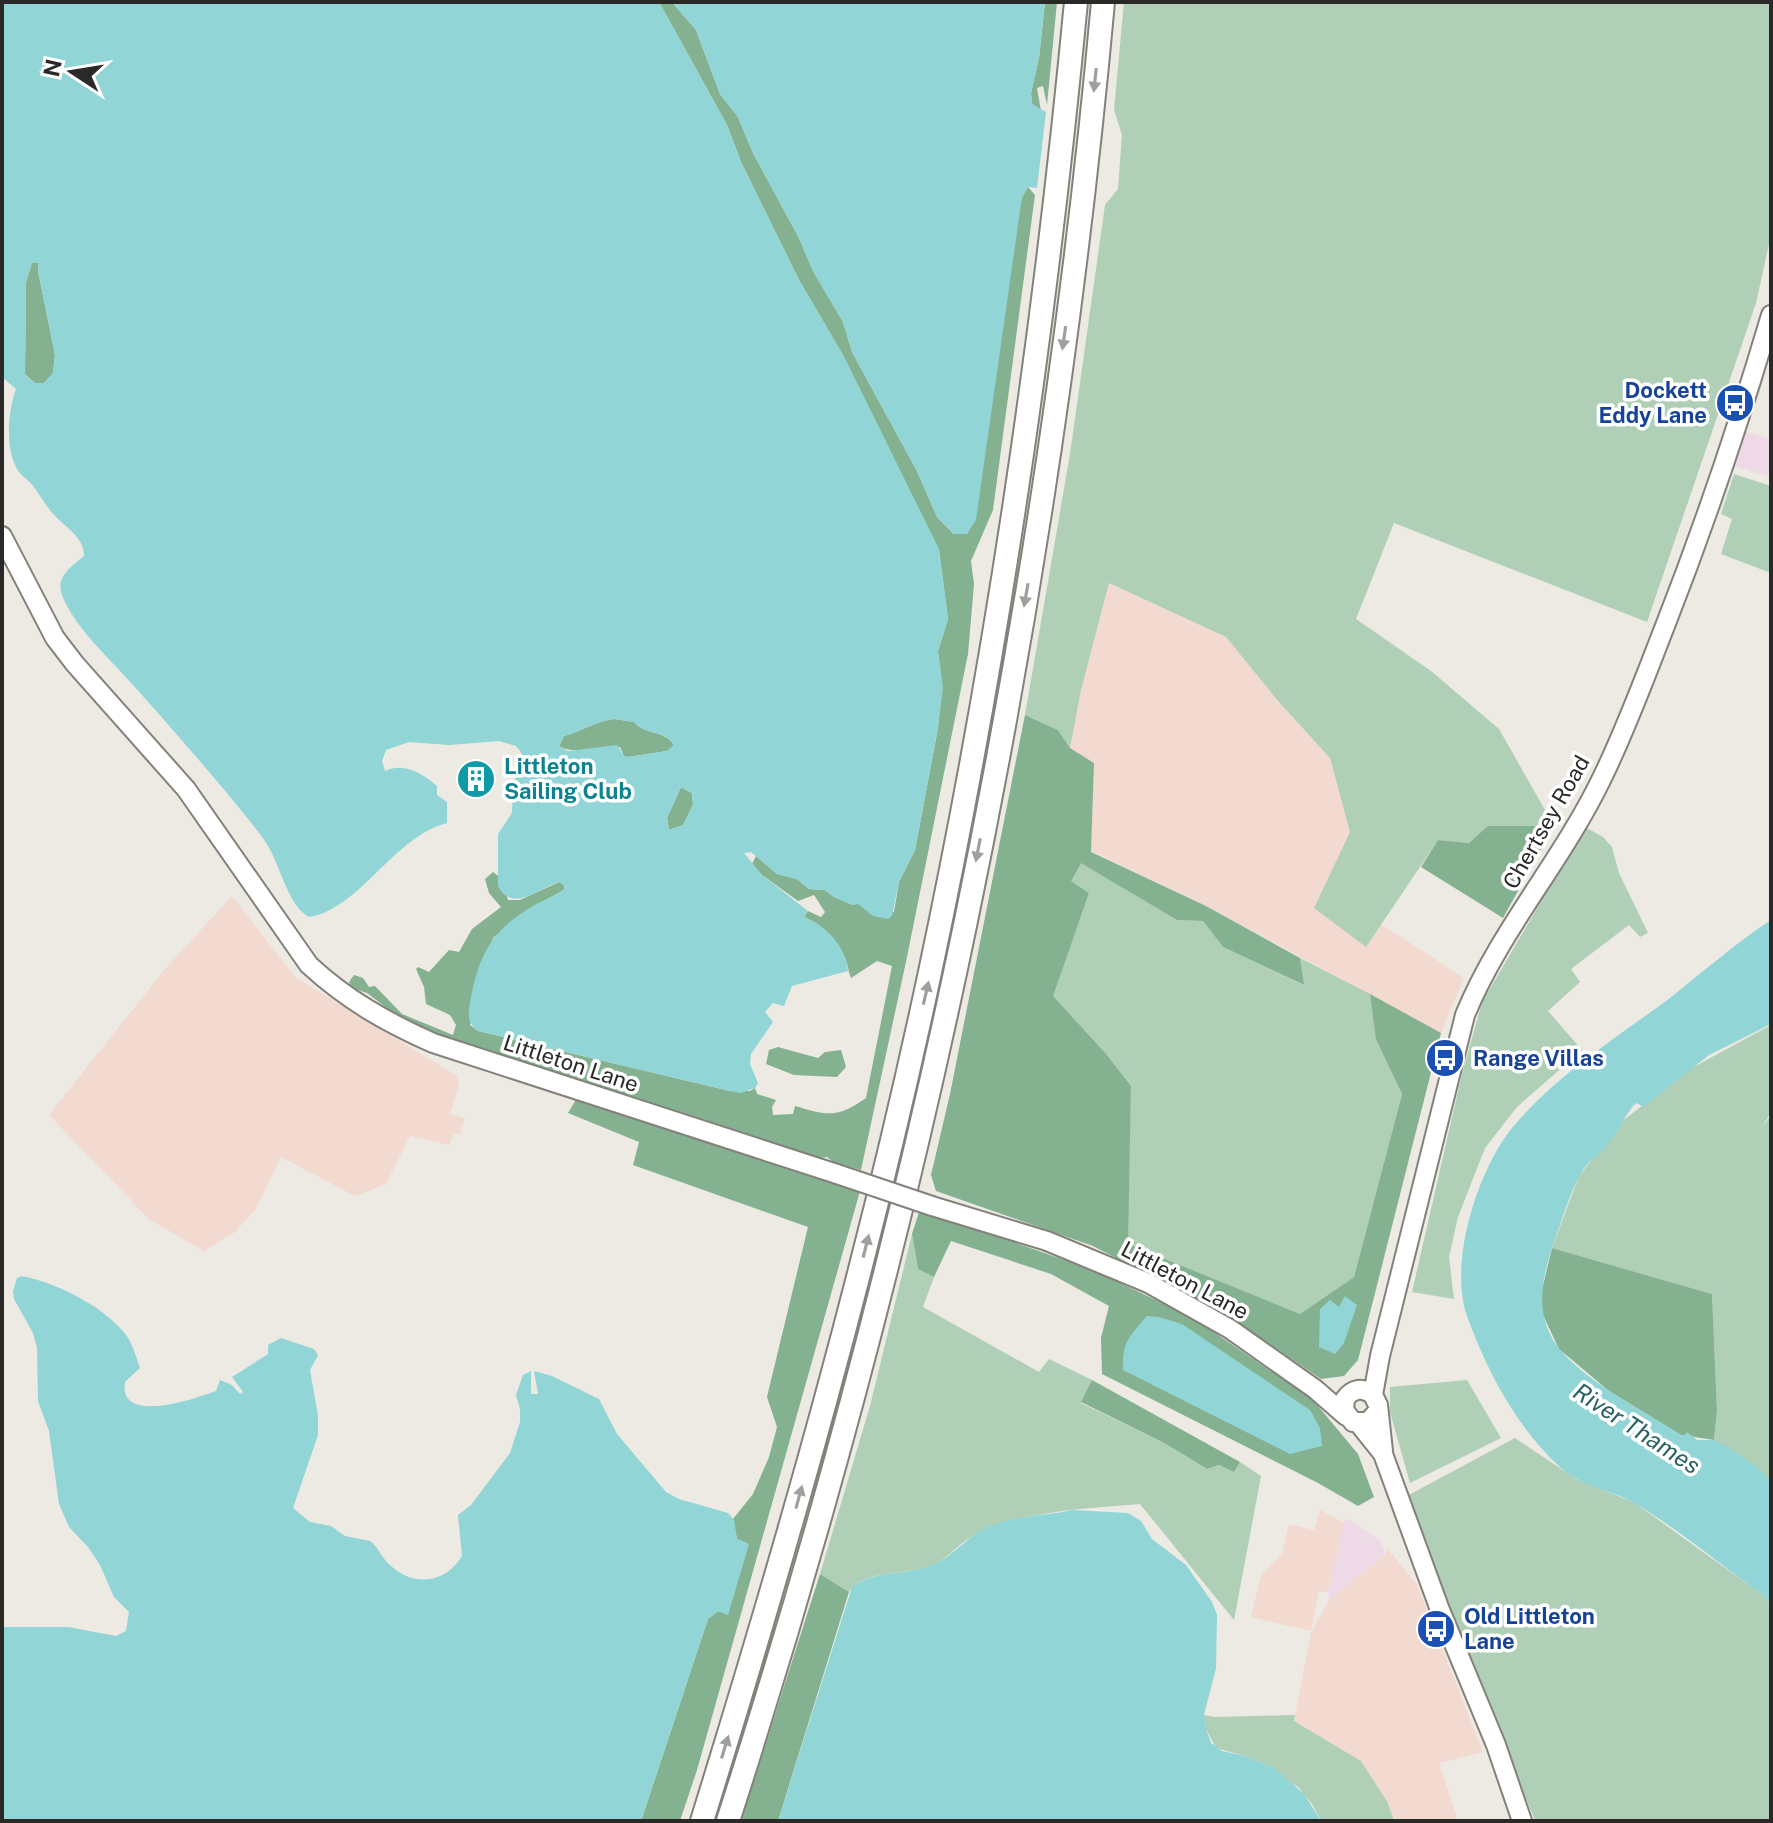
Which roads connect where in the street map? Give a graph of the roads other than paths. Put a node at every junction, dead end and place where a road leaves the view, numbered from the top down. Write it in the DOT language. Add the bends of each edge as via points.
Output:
graph roads {
  1 [pos="1076,2"];
  2 [pos="1103,2"];
  3 [pos="1771,315"];
  4 [pos="2,536"];
  5 [pos="1315,1389"];
  6 [pos="1365,1397"];
  7 [pos="1353,1420"];
  8 [pos="1383,1454"];
  9 [pos="702,1821"];
  10 [pos="728,1821"];
  11 [pos="1522,1821"];
  9 -- 1 [label="highway, one-way" via="837,1362 930,974 1025,447"];
  2 -- 10 [label="highway, one-way" via="1086,168 1032,562 971,890 910,1170 854,1389"];
  3 -- 6 [label="street, Chertsey Road" via="1724,467 1625,727 1582,817 1509,931 1465,1015 1380,1356"];
  4 -- 5 [label="street, Littleton Lane, bridge" via="55,638 186,789 309,965 334,988 433,1043 1047,1241 1148,1283 1230,1329"];
  5 -- 6 [label="street"];
  5 -- 7 [label="street, Littleton Lane"];
  6 -- 7 [label="street" via="1368,1422"];
  6 -- 7 [label="street" via="1344,1404"];
  6 -- 8 [label="street"];
  7 -- 8 [label="street, Littleton Lane"];
  8 -- 11 [label="street"];
}
